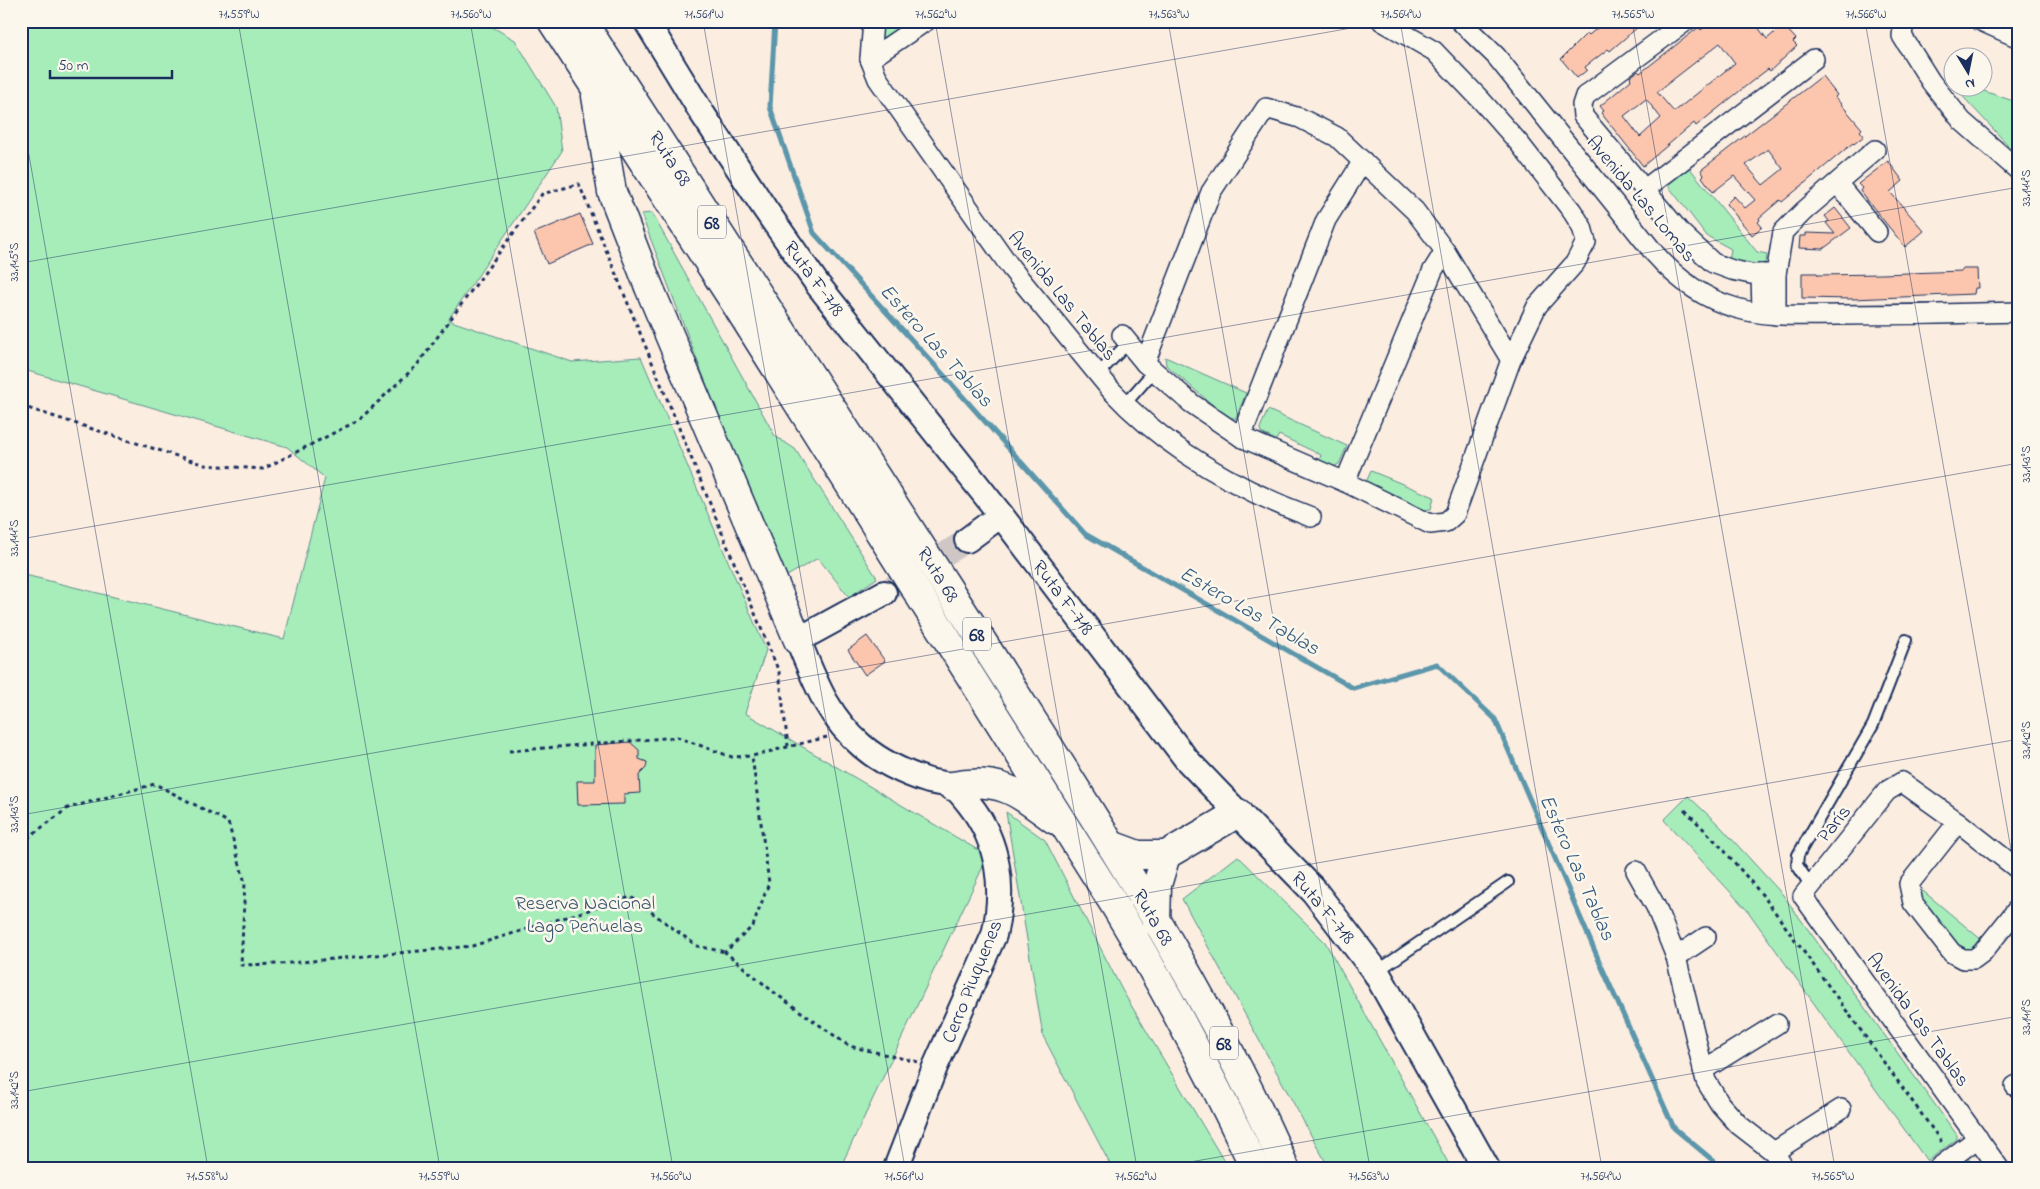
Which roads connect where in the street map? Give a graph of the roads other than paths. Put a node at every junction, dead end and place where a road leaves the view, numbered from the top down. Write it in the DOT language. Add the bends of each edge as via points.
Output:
graph roads {
  1 [pos="552,21"];
  2 [pos="582,21"];
  3 [pos="646,21"];
  4 [pos="873,21"];
  5 [pos="926,21"];
  6 [pos="1382,21"];
  7 [pos="1460,21"];
  8 [pos="1686,21"];
  9 [pos="1887,21"];
  10 [pos="1981,21"];
  11 [pos="1903,29"];
  12 [pos="2019,38"];
  13 [pos="870,59"];
  14 [pos="1814,59"];
  15 [pos="594,84"];
  16 [pos="1875,150"];
  17 [pos="1363,161"];
  18 [pos="2019,171"];
  19 [pos="1837,183"];
  20 [pos="1645,189"];
  21 [pos="1877,232"];
  22 [pos="1445,251"];
  23 [pos="1769,274"];
  24 [pos="2019,312"];
  25 [pos="1769,314"];
  26 [pos="1125,339"];
  27 [pos="1510,360"];
  28 [pos="1150,367"];
  29 [pos="1098,374"];
  30 [pos="1125,404"];
  31 [pos="1241,437"];
  32 [pos="1345,482"];
  33 [pos="1001,515"];
  34 [pos="1311,517"];
  35 [pos="966,540"];
  36 [pos="884,593"];
  37 [pos="798,640"];
  38 [pos="1906,640"];
  39 [pos="952,786"];
  40 [pos="1238,813"];
  41 [pos="1958,822"];
  42 [pos="1068,828"];
  43 [pos="1112,845"];
  44 [pos="1166,855"];
  45 [pos="2019,870"];
  46 [pos="1636,871"];
  47 [pos="1508,882"];
  48 [pos="1807,891"];
  49 [pos="2019,907"];
  50 [pos="1156,922"];
  51 [pos="1706,937"];
  52 [pos="1676,957"];
  53 [pos="1376,972"];
  54 [pos="1777,1024"];
  55 [pos="1703,1070"];
  56 [pos="1841,1109"];
  57 [pos="1978,1138"];
  58 [pos="1774,1152"];
  59 [pos="1998,1167"];
  60 [pos="896,1168"];
  61 [pos="1255,1168"];
  62 [pos="1285,1168"];
  63 [pos="1486,1168"];
  64 [pos="1784,1168"];
  65 [pos="1938,1168"];
  1 -- 15 [label="highway, Ruta 68 / 68"];
  2 -- 43 [label="highway, Ruta 68 / 68"];
  3 -- 33 [label="street, Ruta F-718" via="702,113 818,284"];
  4 -- 13 [label="street, Avenida Las Tablas"];
  5 -- 13 [label="street"];
  6 -- 27 [label="street" via="1434,51 1519,143 1582,227 1586,242 1575,264 1537,306"];
  7 -- 25 [label="street, Avenida Las Lomas" via="1496,56 1665,266 1704,295 1737,308"];
  8 -- 20 [label="street" via="1585,96 1582,105 1583,116"];
  9 -- 11 [label="street"];
  10 -- 12 [label="street"];
  11 -- 18 [label="street" via="1931,82 1962,121"];
  13 -- 29 [label="street, Avenida Las Tablas" via="878,79 1011,268"];
  14 -- 20 [label="street"];
  15 -- 37 [label="highway" via="612,192"];
  15 -- 42 [label="highway, Ruta 68 / 68"];
  16 -- 19 [label="street"];
  17 -- 22 [label="street" via="1416,211"];
  17 -- 28 [label="street" via="1337,137 1300,118 1266,108 1211,192"];
  17 -- 31 [label="street" via="1326,220"];
  19 -- 21 [label="street"];
  19 -- 23 [label="street" via="1783,232"];
  20 -- 23 [label="street" via="1681,233 1713,263 1732,270"];
  22 -- 27 [label="street"];
  22 -- 32 [label="street" via="1433,270"];
  23 -- 25 [label="street"];
  24 -- 25 [label="street, Avenida Las Lomas"];
  26 -- 28 [label="street"];
  26 -- 29 [label="lane"];
  27 -- 32 [label="street" via="1455,514 1446,522 1430,524"];
  28 -- 30 [label="lane"];
  28 -- 31 [label="street" via="1191,403"];
  29 -- 30 [label="street, Avenida Las Tablas"];
  30 -- 34 [label="street, Avenida Las Tablas" via="1166,439 1223,478 1274,504"];
  31 -- 32 [label="street"];
  33 -- 35 [label="street"];
  33 -- 40 [label="street, Ruta F-718" via="1187,760"];
  36 -- 37 [label="street"];
  37 -- 39 [label="street" via="823,699 848,732 895,768"];
  38 -- 48 [label="lane" via="1873,725 1798,855 1797,865"];
  39 -- 42 [label="highway" via="988,784 1013,791"];
  39 -- 60 [label="street, Cerro Piuquenes" via="974,811 990,841 999,873 1000,904 994,935 935,1066"];
  40 -- 44 [label="highway"];
  40 -- 53 [label="main road, Ruta F-718" via="1314,891"];
  41 -- 45 [label="street"];
  41 -- 48 [label="street, París" via="1902,782 1887,792"];
  41 -- 49 [label="street" via="1908,884 1913,903 1952,953 1963,959 1974,959 1982,954"];
  42 -- 61 [label="highway, Ruta 68 / 68" via="1146,956"];
  43 -- 44 [label="highway" via="1138,855"];
  43 -- 50 [label="highway, Ruta 68 / 68"];
  44 -- 50 [label="highway" via="1157,885"];
  46 -- 52 [label="street" via="1656,907"];
  47 -- 53 [label="lane"];
  48 -- 57 [label="street, Avenida Las Tablas"];
  50 -- 62 [label="highway, Ruta 68 / 68" via="1220,1034"];
  51 -- 52 [label="street"];
  52 -- 55 [label="street"];
  53 -- 63 [label="main road, Ruta F-718"];
  54 -- 55 [label="street"];
  55 -- 58 [label="street" via="1706,1081 1739,1125"];
  56 -- 58 [label="street"];
  57 -- 59 [label="street, Avenida Las Tablas"];
  57 -- 65 [label="street"];
  58 -- 64 [label="street"];
}
